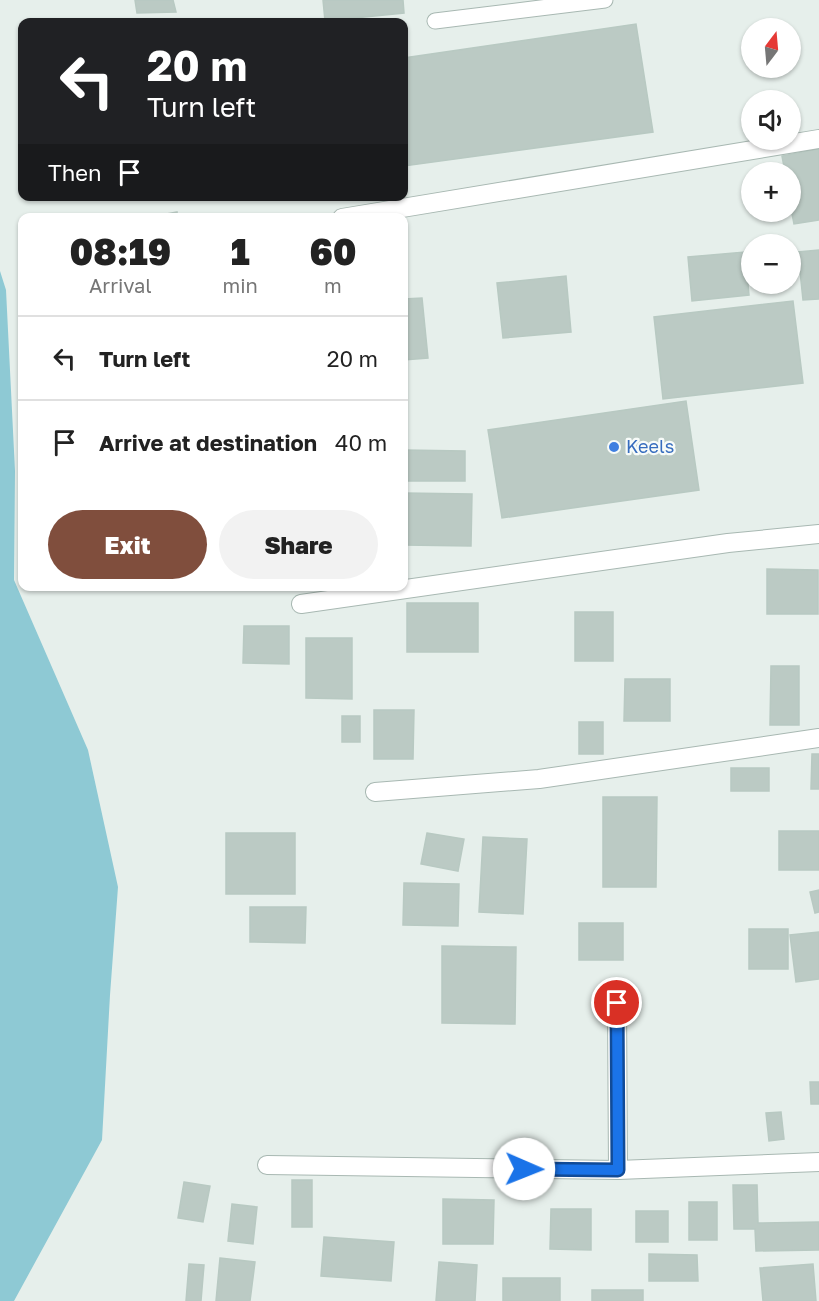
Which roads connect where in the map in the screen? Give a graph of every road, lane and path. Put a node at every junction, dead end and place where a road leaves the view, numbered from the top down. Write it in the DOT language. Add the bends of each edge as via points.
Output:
graph roads {
  1 [pos="604,0"];
  2 [pos="435,21"];
  3 [pos="819,139"];
  4 [pos="372,213"];
  5 [pos="819,534"];
  6 [pos="408,589"];
  7 [pos="393,591"];
  8 [pos="302,604"];
  9 [pos="819,738"];
  10 [pos="375,792"];
  11 [pos="617,1003"];
  12 [pos="819,1162"];
  13 [pos="267,1166"];
  14 [pos="618,1170"];
  1 -- 2 [label="lane"];
  3 -- 4 [label="street"];
  5 -- 6 [label="street" via="728,543"];
  7 -- 8 [label="street"];
  9 -- 10 [label="street" via="539,779"];
  11 -- 14 [label="street"];
  12 -- 14 [label="street"];
  13 -- 14 [label="street"];
}
